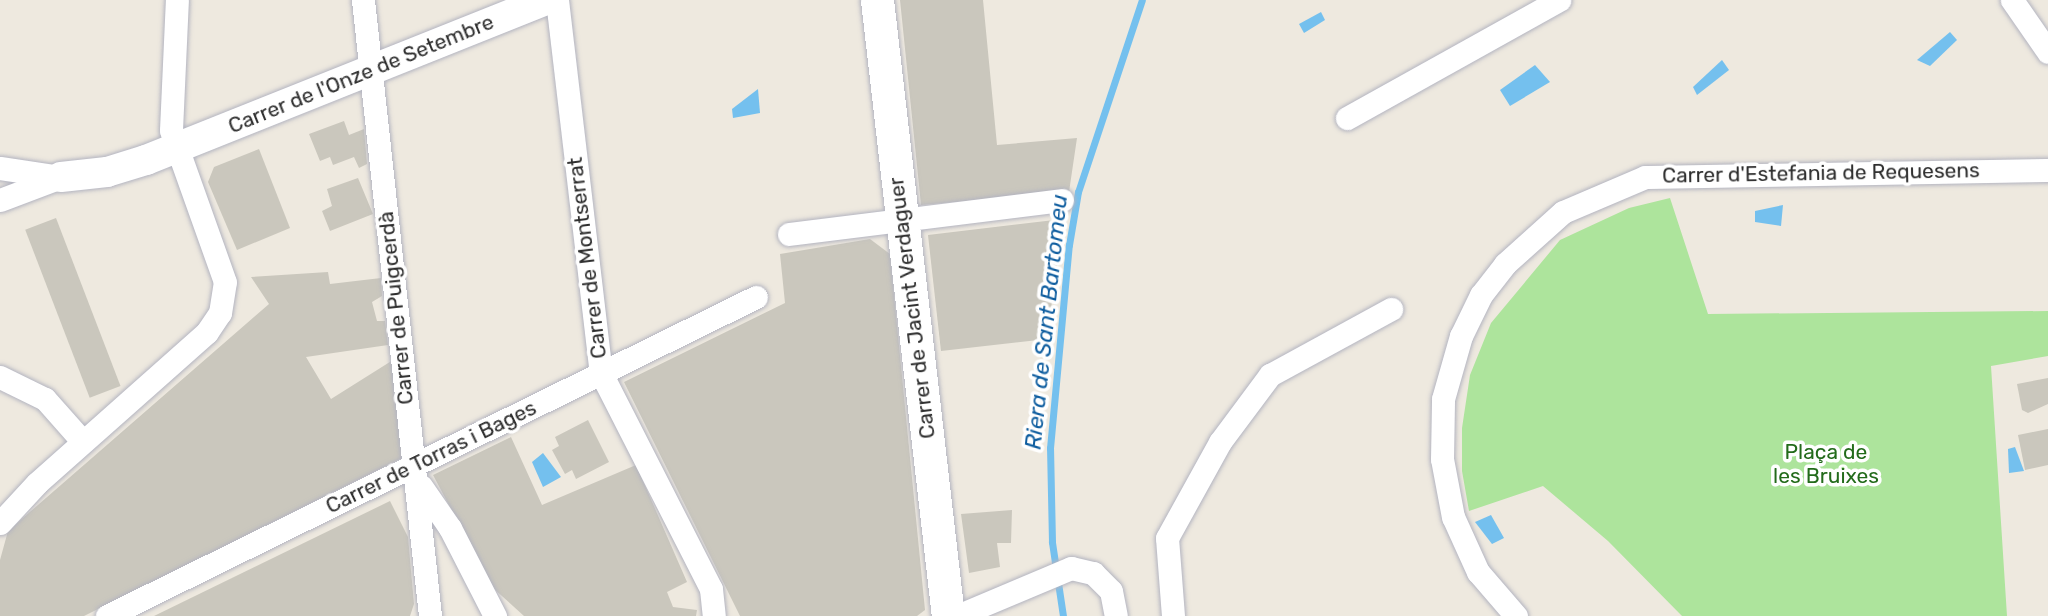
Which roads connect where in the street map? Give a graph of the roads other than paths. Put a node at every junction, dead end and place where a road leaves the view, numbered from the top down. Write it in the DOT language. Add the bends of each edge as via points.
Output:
graph roads {
  1 [pos="177,0"];
  2 [pos="363,0"];
  3 [pos="547,0"];
  4 [pos="557,0"];
  5 [pos="877,0"];
  6 [pos="1559,0"];
  7 [pos="2012,0"];
  8 [pos="2048,52"];
  9 [pos="370,71"];
  10 [pos="1347,118"];
  11 [pos="175,149"];
  12 [pos="0,168"];
  13 [pos="2048,170"];
  14 [pos="61,177"];
  15 [pos="0,200"];
  16 [pos="1062,200"];
  17 [pos="902,220"];
  18 [pos="789,234"];
  19 [pos="756,297"];
  20 [pos="1391,309"];
  21 [pos="601,373"];
  22 [pos="0,377"];
  23 [pos="82,442"];
  24 [pos="416,474"];
  25 [pos="0,523"];
  26 [pos="947,613"];
  27 [pos="486,614"];
  28 [pos="107,616"];
  29 [pos="430,616"];
  30 [pos="714,616"];
  31 [pos="1116,616"];
  32 [pos="1173,616"];
  33 [pos="1516,616"];
  1 -- 11 [label="street" via="171,130"];
  2 -- 9 [label="street, Carrer de Puigcerdà"];
  3 -- 9 [label="street, Carrer de l'Onze de Setembre"];
  4 -- 21 [label="street, Carrer de Montserrat"];
  5 -- 17 [label="main road, Carrer de Jacint Verdaguer"];
  6 -- 10 [label="street"];
  7 -- 8 [label="street"];
  9 -- 11 [label="street, Carrer de l'Onze de Setembre"];
  9 -- 24 [label="street, Carrer de Puigcerdà"];
  11 -- 14 [label="street, Carrer de l'Onze de Setembre" via="107,172"];
  11 -- 23 [label="street" via="221,269 226,297 207,331"];
  12 -- 14 [label="street"];
  13 -- 33 [label="street, Carrer d'Estefania de Requesens" via="1645,177 1563,212 1505,264 1481,295 1461,336 1444,399 1441,459 1453,517 1478,572"];
  14 -- 15 [label="street"];
  16 -- 17 [label="street"];
  17 -- 18 [label="street"];
  17 -- 26 [label="main road, Carrer de Jacint Verdaguer"];
  19 -- 21 [label="street, Carrer de Torras i Bages"];
  20 -- 32 [label="street" via="1270,375 1220,442 1167,538"];
  21 -- 24 [label="street, Carrer de Torras i Bages"];
  21 -- 30 [label="street, Carrer de Montserrat" via="711,589"];
  22 -- 23 [label="street" via="44,399"];
  23 -- 25 [label="street" via="13,505"];
  24 -- 27 [label="street" via="450,528"];
  24 -- 28 [label="street, Carrer de Torras i Bages"];
  24 -- 29 [label="street, Carrer de Puigcerdà"];
  26 -- 31 [label="street" via="1071,568 1093,573 1111,592"];
}
